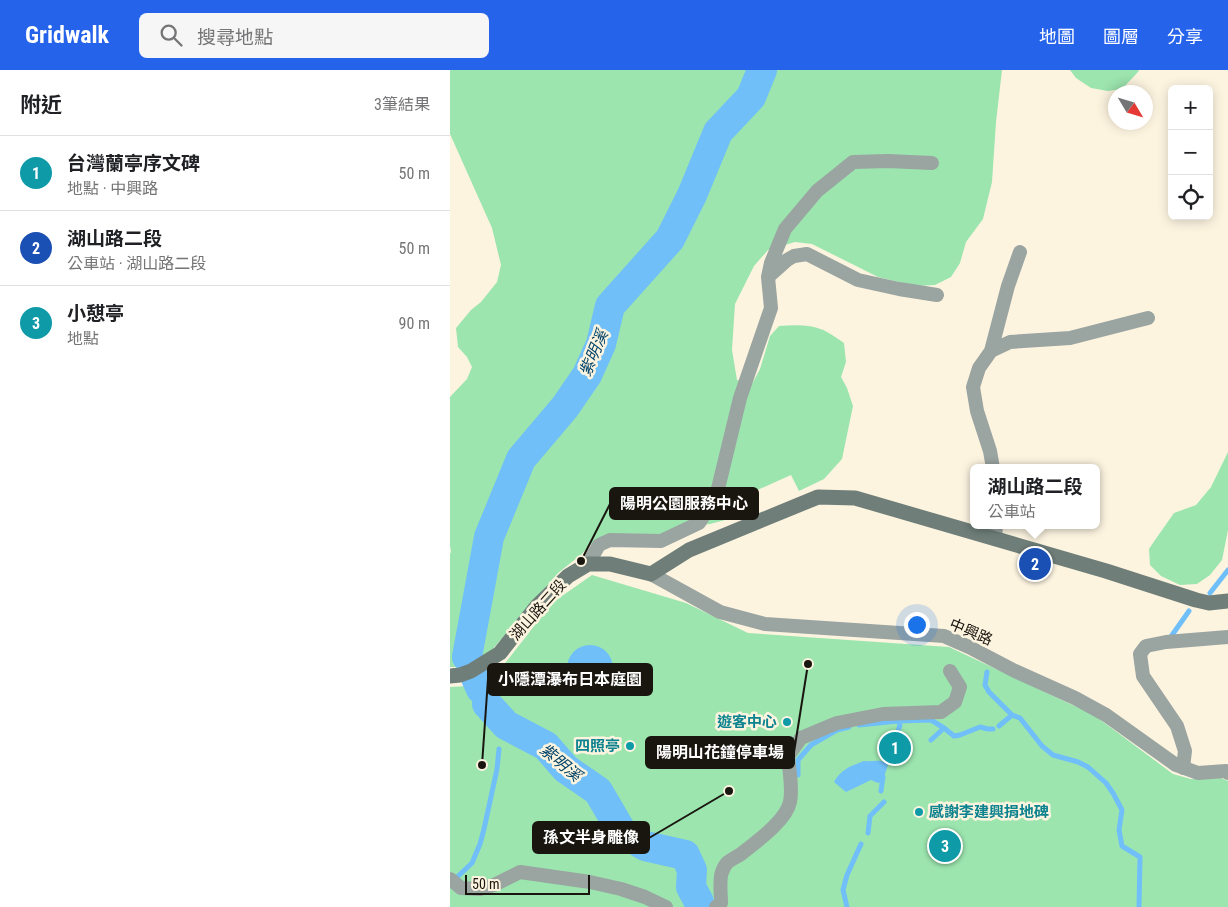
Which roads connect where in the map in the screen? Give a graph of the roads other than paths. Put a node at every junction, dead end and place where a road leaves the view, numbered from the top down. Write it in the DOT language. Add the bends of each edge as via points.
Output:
graph roads {
  1 [pos="932,163"];
  2 [pos="1020,252"];
  3 [pos="768,277"];
  4 [pos="937,295"];
  5 [pos="1148,318"];
  6 [pos="991,351"];
  7 [pos="992,464"];
  8 [pos="970,526"];
  9 [pos="984,529"];
  10 [pos="996,532"];
  11 [pos="588,564"];
  12 [pos="651,574"];
  13 [pos="1228,601"];
  14 [pos="1228,637"];
  15 [pos="950,672"];
  16 [pos="450,676"];
  17 [pos="1184,768"];
  18 [pos="1228,773"];
  19 [pos="456,884"];
  20 [pos="718,905"];
  21 [pos="666,907"];
  1 -- 3 [label="street" via="853,162 817,191 785,229"];
  2 -- 6 [label="street"];
  3 -- 4 [label="street" via="787,260 807,254 858,280"];
  3 -- 11 [label="street" via="770,308 740,398 716,497 699,523 661,541 610,540 599,545"];
  5 -- 6 [label="street" via="1070,338 1010,342"];
  6 -- 7 [label="street" via="979,368 973,387"];
  8 -- 12 [label="street" via="855,498 818,497 689,550"];
  9 -- 10 [label="street"];
  10 -- 13 [label="street" via="1209,604"];
  11 -- 12 [label="street" via="610,564"];
  11 -- 16 [label="street, 湖山路二段" via="568,576 537,606 500,653 471,671"];
  12 -- 17 [label="street, 中興路" via="720,612 765,624 944,636 1106,715"];
  14 -- 17 [label="street" via="1166,642 1146,646 1140,654 1143,676 1177,726 1185,751"];
  15 -- 20 [label="street" via="960,687 954,702 941,712 883,714 837,722 802,738 788,756 791,785 786,811 778,824 727,862 721,874"];
  17 -- 18 [label="street, 中興路" via="1198,773"];
  19 -- 21 [label="street" via="480,889 520,872 598,883"];
}
